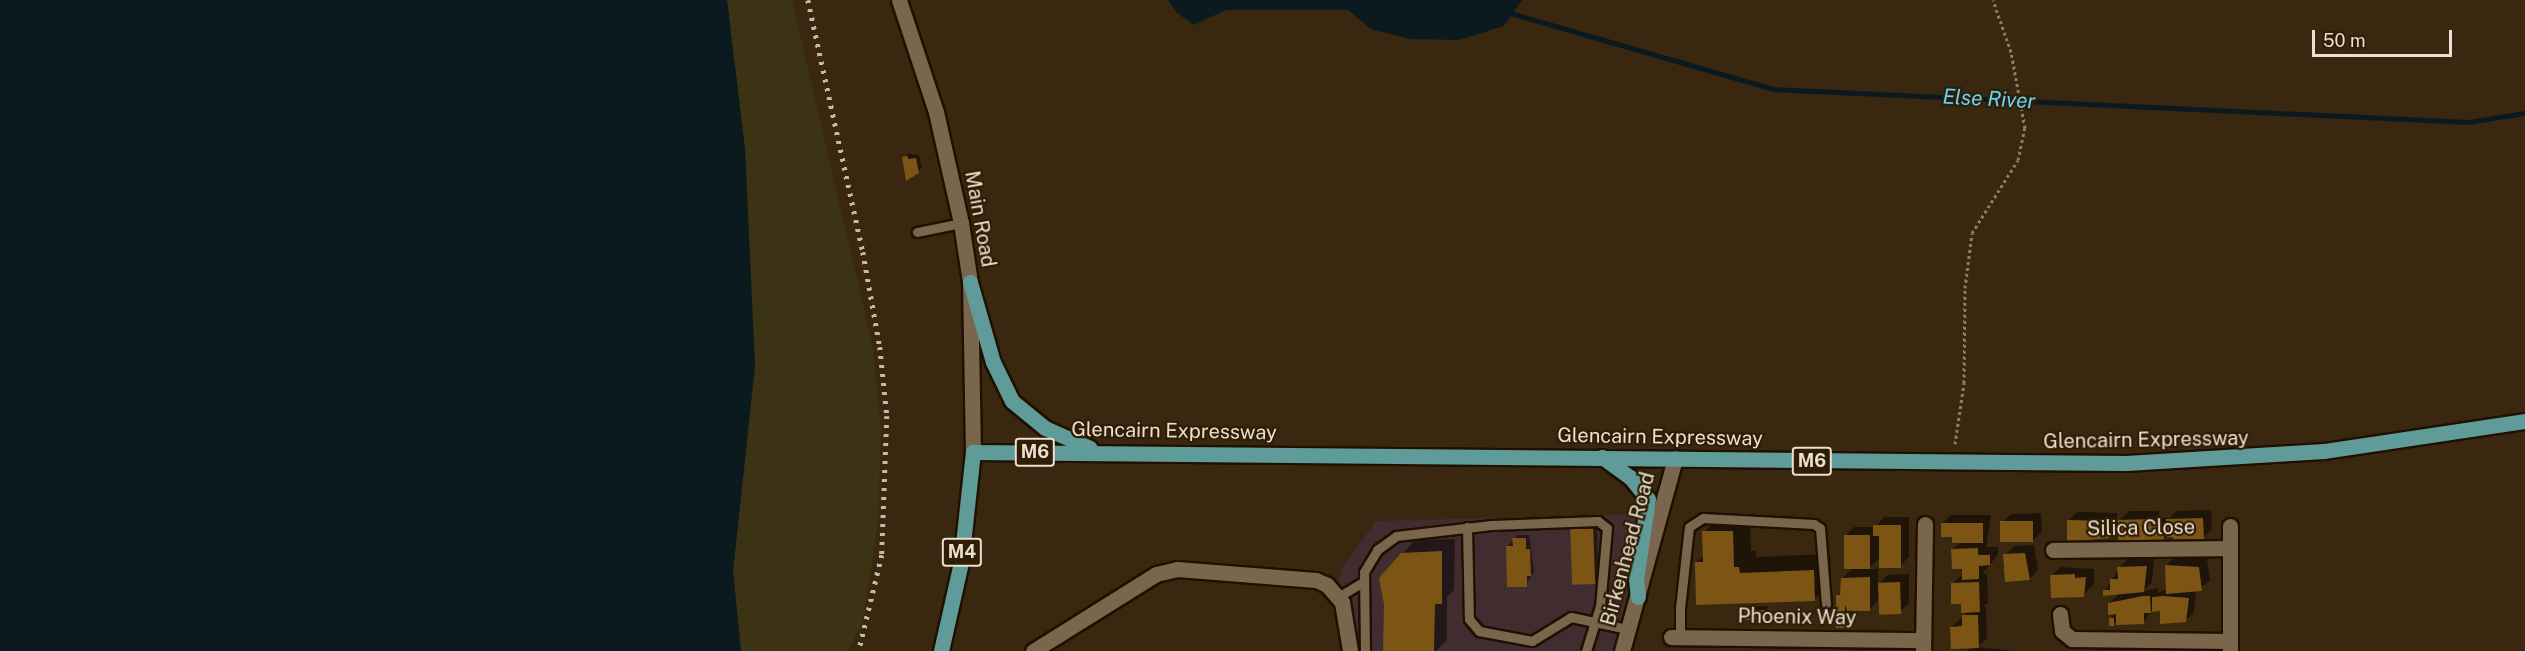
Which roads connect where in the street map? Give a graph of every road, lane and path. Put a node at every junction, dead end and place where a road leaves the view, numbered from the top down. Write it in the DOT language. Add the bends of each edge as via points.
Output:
graph roads {
  1 [pos="899,0"];
  2 [pos="1993,0"];
  3 [pos="961,224"];
  4 [pos="916,232"];
  5 [pos="970,282"];
  6 [pos="2525,421"];
  7 [pos="1097,451"];
  8 [pos="973,452"];
  9 [pos="1602,457"];
  10 [pos="1675,458"];
  11 [pos="1952,464"];
  12 [pos="1925,524"];
  13 [pos="2230,525"];
  14 [pos="1467,527"];
  15 [pos="2230,548"];
  16 [pos="2053,550"];
  17 [pos="1363,582"];
  18 [pos="1338,597"];
  19 [pos="1638,597"];
  20 [pos="1826,604"];
  21 [pos="2060,614"];
  22 [pos="1595,622"];
  23 [pos="1627,629"];
  24 [pos="1676,637"];
  25 [pos="1923,646"];
  26 [pos="2230,646"];
  27 [pos="941,651"];
  28 [pos="1033,651"];
  29 [pos="1350,651"];
  30 [pos="1365,651"];
  31 [pos="1586,651"];
  32 [pos="1622,651"];
  1 -- 3 [label="street, Main Road / M4" via="936,112"];
  2 -- 11 [label="path" via="2011,52 2025,128 2018,160 1972,233 1965,288 1964,382"];
  3 -- 4 [label="lane"];
  3 -- 5 [label="street, Main Road / M4"];
  5 -- 7 [label="main road" via="993,362 1012,402 1045,428"];
  5 -- 8 [label="street, Main Road / M4"];
  6 -- 11 [label="main road, Glencairn Expressway / M6" via="2253,459"];
  7 -- 8 [label="main road, Glencairn Expressway / M6"];
  7 -- 9 [label="main road, Glencairn Expressway / M6"];
  8 -- 27 [label="main road, M4" via="961,562"];
  9 -- 10 [label="main road, Glencairn Expressway / M6"];
  9 -- 19 [label="main road" via="1630,477 1648,499 1636,579"];
  10 -- 11 [label="main road, Glencairn Expressway / M6"];
  10 -- 19 [label="street, Birkenhead Road"];
  12 -- 25 [label="street"];
  13 -- 15 [label="street"];
  14 -- 17 [label="lane" via="1396,536 1377,550"];
  14 -- 22 [label="lane" via="1469,619 1475,628 1525,642 1537,639 1571,617"];
  14 -- 22 [label="lane" via="1602,522 1607,528"];
  15 -- 16 [label="street, Silica Close"];
  15 -- 26 [label="street"];
  17 -- 18 [label="lane"];
  17 -- 30 [label="lane"];
  18 -- 28 [label="street" via="1316,580 1170,570 1156,574"];
  18 -- 29 [label="street"];
  19 -- 23 [label="street, Birkenhead Road"];
  20 -- 24 [label="lane" via="1820,528 1814,524 1703,518 1689,527"];
  21 -- 26 [label="street" via="2062,631 2072,639"];
  22 -- 23 [label="lane"];
  22 -- 31 [label="lane"];
  23 -- 32 [label="street, Birkenhead Road"];
  24 -- 25 [label="street, Phoenix Way"];
}
